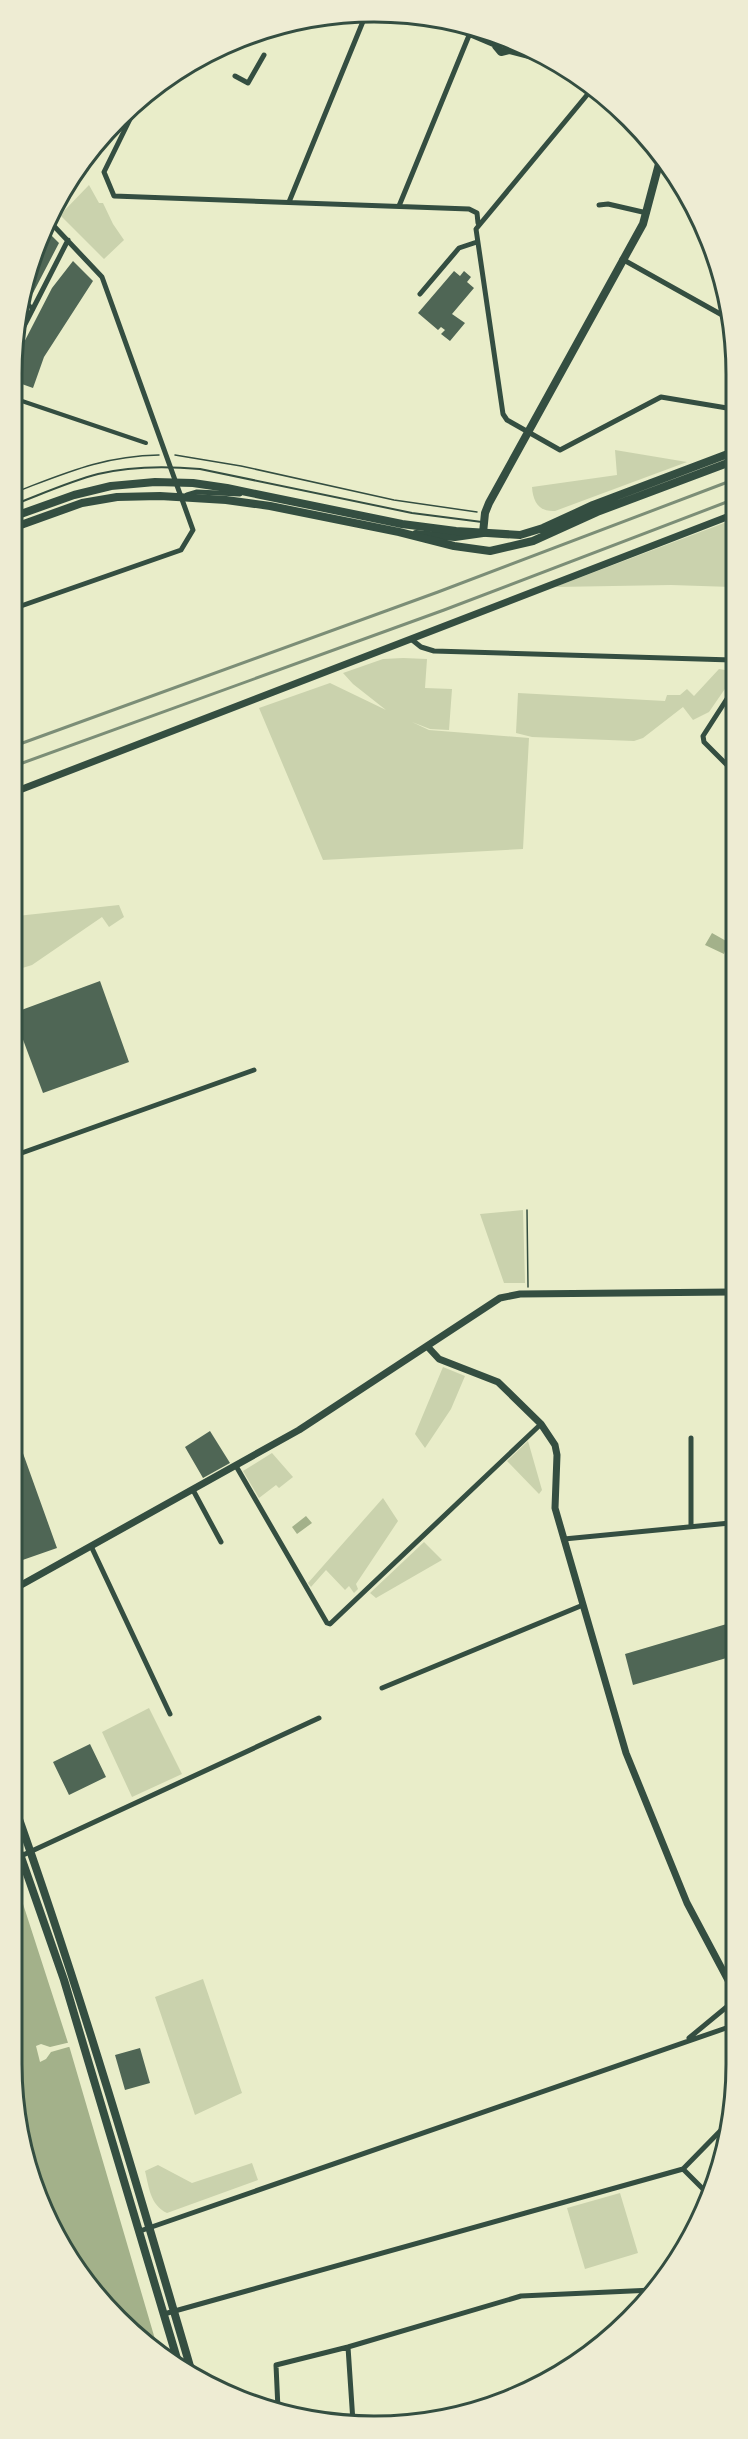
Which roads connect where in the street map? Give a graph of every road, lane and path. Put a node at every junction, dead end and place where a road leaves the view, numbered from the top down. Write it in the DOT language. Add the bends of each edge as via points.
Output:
graph roads {
  1 [pos="363,22"];
  2 [pos="469,35"];
  3 [pos="497,45"];
  4 [pos="507,48"];
  5 [pos="264,55"];
  6 [pos="235,76"];
  7 [pos="587,95"];
  8 [pos="128,122"];
  9 [pos="658,167"];
  10 [pos="289,202"];
  11 [pos="599,205"];
  12 [pos="399,206"];
  13 [pos="647,213"];
  14 [pos="478,224"];
  15 [pos="55,227"];
  16 [pos="68,240"];
  17 [pos="477,242"];
  18 [pos="622,259"];
  19 [pos="420,294"];
  20 [pos="29,305"];
  21 [pos="33,309"];
  22 [pos="720,314"];
  23 [pos="27,321"];
  24 [pos="22,401"];
  25 [pos="726,408"];
  26 [pos="528,433"];
  27 [pos="146,443"];
  28 [pos="726,455"];
  29 [pos="726,463"];
  30 [pos="172,467"];
  31 [pos="177,482"];
  32 [pos="251,493"];
  33 [pos="181,497"];
  34 [pos="22,502"];
  35 [pos="459,510"];
  36 [pos="485,513"];
  37 [pos="22,514"];
  38 [pos="726,517"];
  39 [pos="484,522"];
  40 [pos="22,525"];
  41 [pos="399,532"];
  42 [pos="483,533"];
  43 [pos="22,606"];
  44 [pos="411,639"];
  45 [pos="726,660"];
  46 [pos="726,700"];
  47 [pos="726,764"];
  48 [pos="22,789"];
  49 [pos="254,1070"];
  50 [pos="22,1153"];
  51 [pos="527,1210"];
  52 [pos="726,1292"];
  53 [pos="528,1294"];
  54 [pos="428,1346"];
  55 [pos="541,1424"];
  56 [pos="691,1438"];
  57 [pos="236,1466"];
  58 [pos="193,1490"];
  59 [pos="726,1522"];
  60 [pos="691,1526"];
  61 [pos="564,1539"];
  62 [pos="221,1542"];
  63 [pos="92,1546"];
  64 [pos="22,1585"];
  65 [pos="583,1605"];
  66 [pos="382,1688"];
  67 [pos="170,1714"];
  68 [pos="319,1718"];
  69 [pos="22,1827"];
  70 [pos="31,1852"];
  71 [pos="22,1856"];
  72 [pos="22,1859"];
  73 [pos="726,1976"];
  74 [pos="726,2007"];
  75 [pos="726,2028"];
  76 [pos="686,2040"];
  77 [pos="719,2132"];
  78 [pos="683,2169"];
  79 [pos="703,2189"];
  80 [pos="150,2228"];
  81 [pos="140,2231"];
  82 [pos="643,2290"];
  83 [pos="174,2312"];
  84 [pos="164,2314"];
  85 [pos="348,2347"];
  86 [pos="176,2355"];
  87 [pos="189,2363"];
  88 [pos="278,2403"];
  89 [pos="353,2416"];
  1 -- 10 [label="street"];
  2 -- 12 [label="street"];
  3 -- 4 [label="main road" via="501,52"];
  5 -- 6 [label="street" via="249,83"];
  7 -- 14 [label="street"];
  8 -- 10 [label="street" via="104,172 114,196"];
  9 -- 13 [label="main road"];
  10 -- 12 [label="street"];
  11 -- 13 [label="street"];
  12 -- 14 [label="street" via="469,209 477,213"];
  13 -- 18 [label="main road"];
  14 -- 17 [label="street"];
  15 -- 16 [label="street"];
  16 -- 21 [label="street"];
  16 -- 30 [label="street" via="102,277"];
  17 -- 19 [label="street" via="459,248"];
  17 -- 26 [label="street" via="503,414"];
  18 -- 22 [label="street"];
  18 -- 26 [label="main road"];
  20 -- 21 [label="street"];
  21 -- 23 [label="street"];
  24 -- 27 [label="street"];
  25 -- 26 [label="street" via="661,397 563,450"];
  26 -- 36 [label="main road"];
  28 -- 42 [label="main road" via="530,533"];
  29 -- 41 [label="main road" via="509,548 480,551"];
  30 -- 31 [label="street"];
  30 -- 34 [label="lane" via="96,474"];
  30 -- 39 [label="lane" via="432,516"];
  31 -- 32 [label="main road"];
  31 -- 33 [label="street"];
  31 -- 37 [label="main road" via="111,486"];
  32 -- 33 [label="street" via="196,492"];
  32 -- 42 [label="main road" via="402,524"];
  33 -- 40 [label="main road" via="99,499"];
  33 -- 41 [label="main road" via="270,506"];
  33 -- 43 [label="street" via="193,530 181,549"];
  35 -- 36 [label="path"];
  36 -- 39 [label="main road"];
  38 -- 44 [label="street"];
  39 -- 42 [label="main road"];
  41 -- 42 [label="main road" via="455,537"];
  44 -- 45 [label="street" via="434,651"];
  44 -- 48 [label="street"];
  46 -- 47 [label="street" via="703,736 704,742"];
  49 -- 50 [label="street"];
  51 -- 53 [label="path"];
  52 -- 53 [label="street"];
  53 -- 54 [label="street" via="500,1298"];
  54 -- 55 [label="street" via="440,1359 498,1382"];
  54 -- 57 [label="street"];
  55 -- 57 [label="street" via="330,1624"];
  55 -- 61 [label="street" via="557,1455 555,1508"];
  56 -- 60 [label="street"];
  57 -- 58 [label="street"];
  58 -- 62 [label="street"];
  58 -- 63 [label="street"];
  59 -- 60 [label="street"];
  60 -- 61 [label="street"];
  61 -- 65 [label="street"];
  63 -- 64 [label="street"];
  63 -- 67 [label="street"];
  65 -- 66 [label="street"];
  65 -- 73 [label="street" via="626,1753 687,1903"];
  68 -- 70 [label="street"];
  69 -- 70 [label="main road"];
  70 -- 71 [label="street"];
  70 -- 80 [label="main road" via="93,2037"];
  72 -- 81 [label="main road" via="64,1980"];
  74 -- 76 [label="street"];
  75 -- 76 [label="street"];
  76 -- 80 [label="street"];
  77 -- 78 [label="street"];
  78 -- 79 [label="street"];
  78 -- 83 [label="street"];
  80 -- 81 [label="street"];
  80 -- 83 [label="main road"];
  81 -- 84 [label="main road"];
  82 -- 85 [label="street" via="521,2296"];
  83 -- 84 [label="street"];
  83 -- 87 [label="main road"];
  84 -- 86 [label="main road"];
  85 -- 88 [label="street" via="276,2365"];
  85 -- 89 [label="street"];
}
